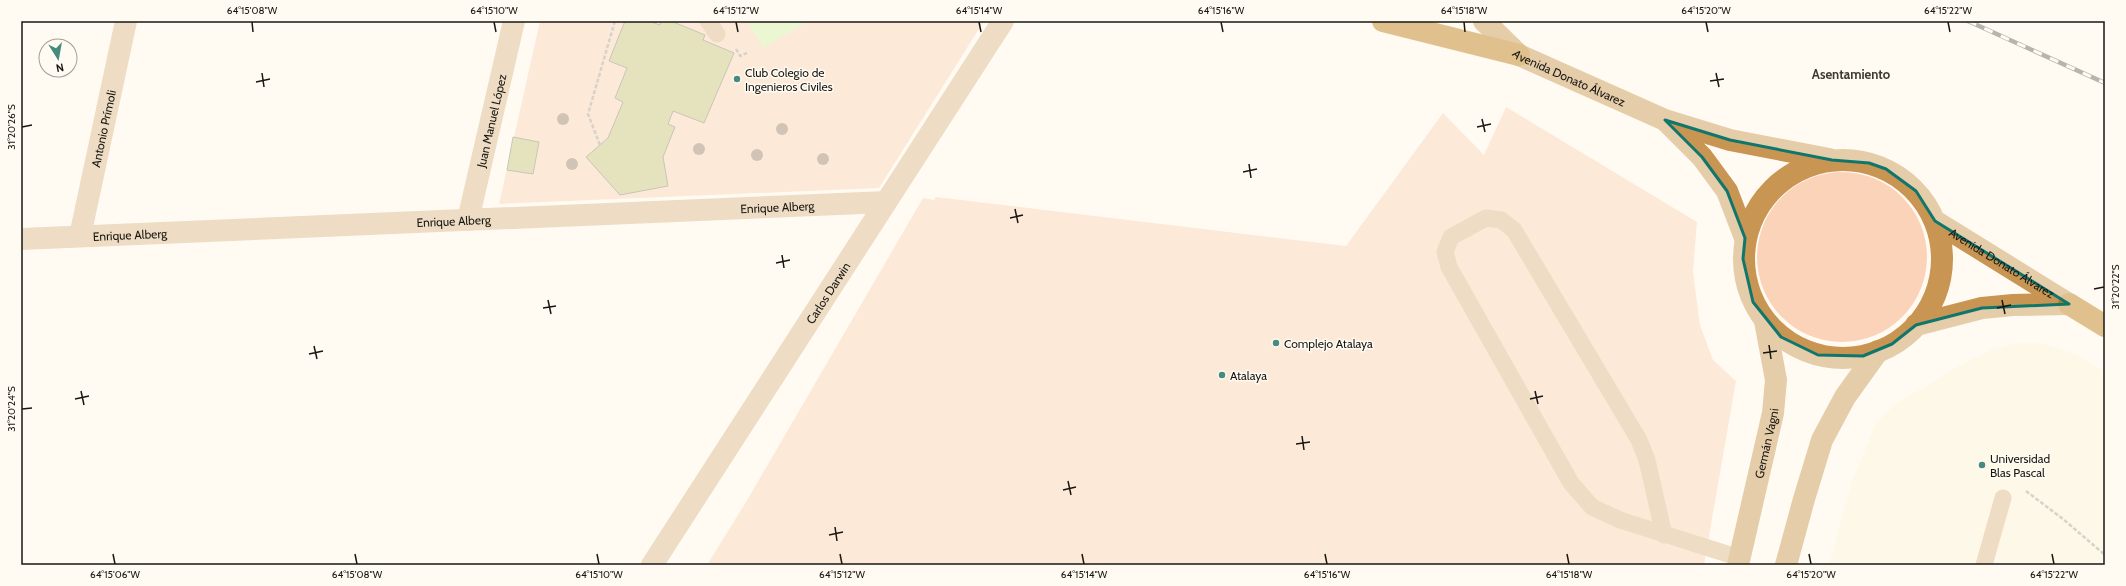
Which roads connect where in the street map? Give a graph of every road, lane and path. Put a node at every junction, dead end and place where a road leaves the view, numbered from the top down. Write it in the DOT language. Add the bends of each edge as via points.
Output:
graph roads {
  1 [pos="126,21"];
  2 [pos="514,21"];
  3 [pos="615,21"];
  4 [pos="1003,21"];
  5 [pos="1383,21"];
  6 [pos="1484,21"];
  7 [pos="1519,54"];
  8 [pos="1665,120"];
  9 [pos="600,145"];
  10 [pos="1832,160"];
  11 [pos="886,202"];
  12 [pos="468,220"];
  13 [pos="1935,221"];
  14 [pos="80,236"];
  15 [pos="1746,238"];
  16 [pos="21,239"];
  17 [pos="2070,304"];
  18 [pos="1765,321"];
  19 [pos="1916,325"];
  20 [pos="2105,326"];
  21 [pos="1878,351"];
  22 [pos="2003,498"];
  23 [pos="1664,535"];
  24 [pos="2105,555"];
  25 [pos="1739,562"];
  26 [pos="652,565"];
  27 [pos="1786,565"];
  28 [pos="1984,565"];
  1 -- 14 [label="street, Antonio Prímoli"];
  2 -- 12 [label="street, Juan Manuel López"];
  3 -- 9 [label="path" via="588,114"];
  4 -- 11 [label="street, Carlos Darwin"];
  5 -- 7 [label="main road"];
  6 -- 7 [label="main road, Avenida Donato Álvarez"];
  7 -- 8 [label="main road, Avenida Donato Álvarez"];
  8 -- 10 [label="main road, Avenida Donato Álvarez" via="1730,140"];
  8 -- 15 [label="main road, Avenida Donato Álvarez" via="1702,157 1727,191"];
  10 -- 13 [label="main road" via="1869,163 1902,178 1927,205"];
  10 -- 15 [label="main road" via="1798,170 1779,182 1764,198 1752,217"];
  11 -- 12 [label="street, Enrique Alberg"];
  11 -- 26 [label="street, Carlos Darwin"];
  12 -- 14 [label="street, Enrique Alberg"];
  13 -- 17 [label="main road, Avenida Donato Álvarez"];
  13 -- 19 [label="main road" via="1942,252 1942,269 1934,299"];
  14 -- 16 [label="street, Enrique Alberg"];
  15 -- 18 [label="main road" via="1743,260 1746,281 1753,302"];
  17 -- 19 [label="main road, Avenida Donato Álvarez" via="1982,308"];
  17 -- 20 [label="main road, Avenida Donato Álvarez"];
  18 -- 21 [label="main road" via="1792,344 1818,355 1847,358"];
  18 -- 25 [label="main road, Germán Vagni" via="1776,380 1773,413"];
  19 -- 21 [label="main road" via="1905,336"];
  21 -- 27 [label="main road" via="1845,397 1822,440"];
  22 -- 24 [label="path" via="2024,490"];
  22 -- 28 [label="lane"];
  23 -- 23 [label="lane" via="1592,507 1571,483 1449,267 1446,252 1451,238 1486,218 1501,220 1514,230 1639,440 1647,460"];
  23 -- 25 [label="lane"];
}
